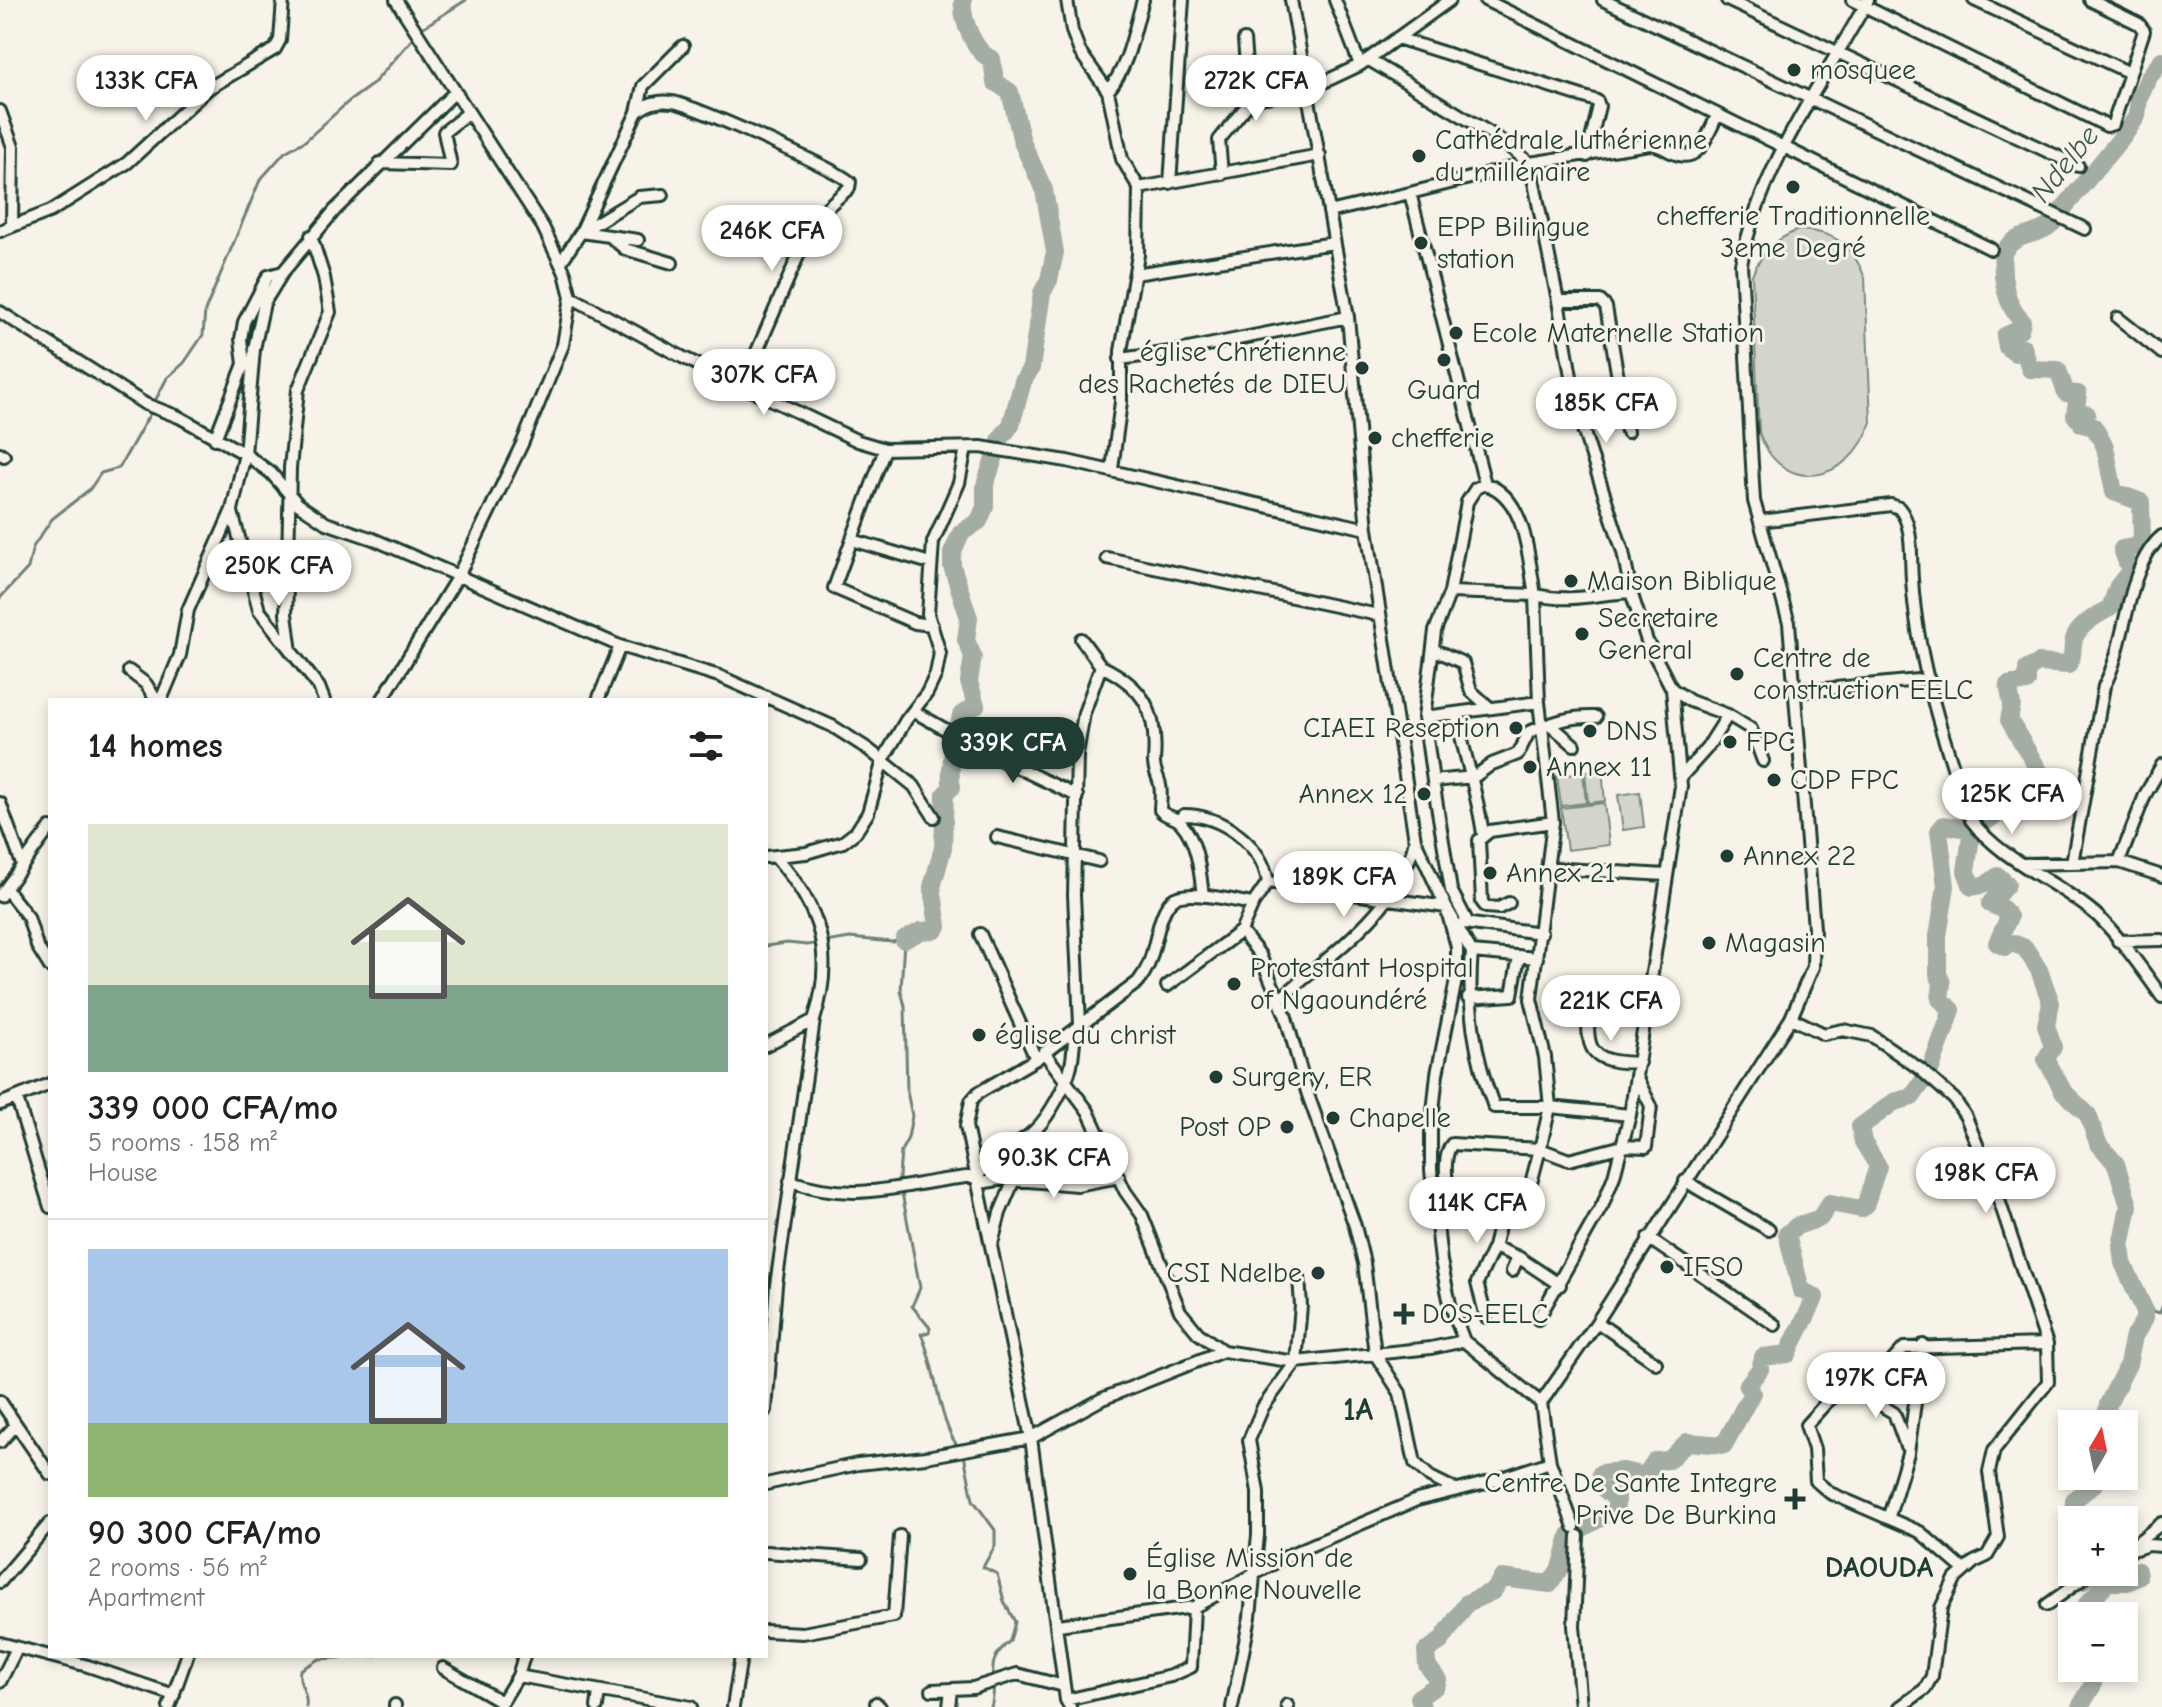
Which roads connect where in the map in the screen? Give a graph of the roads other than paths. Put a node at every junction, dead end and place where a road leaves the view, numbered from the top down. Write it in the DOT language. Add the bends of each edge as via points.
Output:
graph roads {
  1 [pos="283,0"];
  2 [pos="396,0"];
  3 [pos="1067,0"];
  4 [pos="1143,0"];
  5 [pos="1183,0"];
  6 [pos="1291,0"];
  7 [pos="1335,0"];
  8 [pos="1450,0"];
  9 [pos="1485,0"];
  10 [pos="1603,0"];
  11 [pos="1727,0"];
  12 [pos="1852,0"];
  13 [pos="1974,0"];
  14 [pos="2090,0"];
  15 [pos="1866,3"];
  16 [pos="1397,38"];
  17 [pos="1244,40"];
  18 [pos="683,46"];
  19 [pos="1839,53"];
  20 [pos="1364,62"];
  21 [pos="2130,73"];
  22 [pos="1108,91"];
  23 [pos="1305,91"];
  24 [pos="454,93"];
  25 [pos="1811,99"];
  26 [pos="1249,103"];
  27 [pos="0,111"];
  28 [pos="637,112"];
  29 [pos="468,113"];
  30 [pos="1717,116"];
  31 [pos="1781,148"];
  32 [pos="1320,155"];
  33 [pos="1587,156"];
  34 [pos="380,163"];
  35 [pos="1530,163"];
  36 [pos="2078,166"];
  37 [pos="1222,174"];
  38 [pos="1170,183"];
  39 [pos="1139,188"];
  40 [pos="1410,193"];
  41 [pos="663,195"];
  42 [pos="1329,212"];
  43 [pos="12,226"];
  44 [pos="2085,229"];
  45 [pos="0,231"];
  46 [pos="581,232"];
  47 [pos="311,236"];
  48 [pos="611,238"];
  49 [pos="638,240"];
  50 [pos="1334,243"];
  51 [pos="1991,249"];
  52 [pos="561,262"];
  53 [pos="672,263"];
  54 [pos="283,272"];
  55 [pos="1135,274"];
  56 [pos="571,297"];
  57 [pos="1558,301"];
  58 [pos="0,312"];
  59 [pos="1348,317"];
  60 [pos="2118,318"];
  61 [pos="2162,353"];
  62 [pos="1120,359"];
  63 [pos="742,386"];
  64 [pos="1627,432"];
  65 [pos="215,439"];
  66 [pos="966,448"];
  67 [pos="885,449"];
  68 [pos="245,454"];
  69 [pos="1112,469"];
  70 [pos="1485,484"];
  71 [pos="291,496"];
  72 [pos="232,510"];
  73 [pos="1760,521"];
  74 [pos="1367,529"];
  75 [pos="2162,536"];
  76 [pos="852,540"];
  77 [pos="1107,558"];
  78 [pos="930,563"];
  79 [pos="458,576"];
  80 [pos="1450,592"];
  81 [pos="1631,592"];
  82 [pos="1535,595"];
  83 [pos="1378,615"];
  84 [pos="932,625"];
  85 [pos="1081,639"];
  86 [pos="620,646"];
  87 [pos="1433,649"];
  88 [pos="291,652"];
  89 [pos="1101,666"];
  90 [pos="129,671"];
  91 [pos="1929,679"];
  92 [pos="1672,689"];
  93 [pos="1794,692"];
  94 [pos="156,698"];
  95 [pos="159,698"];
  96 [pos="323,698"];
  97 [pos="383,698"];
  98 [pos="599,698"];
  99 [pos="1539,702"];
  100 [pos="1490,708"];
  101 [pos="913,711"];
  102 [pos="1456,713"];
  103 [pos="1728,715"];
  104 [pos="1424,717"];
  105 [pos="1596,717"];
  106 [pos="1546,727"];
  107 [pos="1574,745"];
  108 [pos="883,760"];
  109 [pos="1763,761"];
  110 [pos="2162,765"];
  111 [pos="1474,777"];
  112 [pos="1681,777"];
  113 [pos="1433,781"];
  114 [pos="1077,796"];
  115 [pos="0,803"];
  116 [pos="934,817"];
  117 [pos="1178,820"];
  118 [pos="1553,822"];
  119 [pos="48,831"];
  120 [pos="1483,834"];
  121 [pos="997,837"];
  122 [pos="1415,840"];
  123 [pos="1076,854"];
  124 [pos="771,858"];
  125 [pos="1099,861"];
  126 [pos="2119,862"];
  127 [pos="2072,863"];
  128 [pos="22,864"];
  129 [pos="2021,864"];
  130 [pos="1549,868"];
  131 [pos="1666,875"];
  132 [pos="2162,876"];
  133 [pos="1268,882"];
  134 [pos="3,892"];
  135 [pos="1203,896"];
  136 [pos="1390,898"];
  137 [pos="1509,903"];
  138 [pos="1253,904"];
  139 [pos="1446,907"];
  140 [pos="1463,922"];
  141 [pos="1241,931"];
  142 [pos="1541,933"];
  143 [pos="980,934"];
  144 [pos="2162,940"];
  145 [pos="2118,941"];
  146 [pos="1472,952"];
  147 [pos="1519,956"];
  148 [pos="1537,958"];
  149 [pos="48,964"];
  150 [pos="1167,986"];
  151 [pos="1651,992"];
  152 [pos="2162,997"];
  153 [pos="1468,998"];
  154 [pos="1279,1000"];
  155 [pos="1791,1018"];
  156 [pos="814,1020"];
  157 [pos="1080,1024"];
  158 [pos="768,1044"];
  159 [pos="1040,1056"];
  160 [pos="1639,1063"];
  161 [pos="1637,1078"];
  162 [pos="1064,1081"];
  163 [pos="48,1085"];
  164 [pos="17,1099"];
  165 [pos="0,1104"];
  166 [pos="1550,1107"];
  167 [pos="1630,1115"];
  168 [pos="1036,1129"];
  169 [pos="1623,1146"];
  170 [pos="1540,1149"];
  171 [pos="1119,1177"];
  172 [pos="979,1180"];
  173 [pos="1016,1180"];
  174 [pos="790,1181"];
  175 [pos="1685,1181"];
  176 [pos="48,1200"];
  177 [pos="1501,1218"];
  178 [pos="1769,1230"];
  179 [pos="1648,1238"];
  180 [pos="992,1243"];
  181 [pos="1494,1247"];
  182 [pos="1518,1257"];
  183 [pos="1512,1271"];
  184 [pos="1299,1277"];
  185 [pos="1560,1285"];
  186 [pos="1486,1317"];
  187 [pos="1538,1319"];
  188 [pos="1597,1322"];
  189 [pos="1775,1325"];
  190 [pos="1464,1341"];
  191 [pos="2047,1344"];
  192 [pos="1923,1345"];
  193 [pos="1223,1351"];
  194 [pos="1375,1354"];
  195 [pos="1296,1362"];
  196 [pos="1656,1363"];
  197 [pos="768,1379"];
  198 [pos="1847,1385"];
  199 [pos="0,1401"];
  200 [pos="1541,1403"];
  201 [pos="15,1426"];
  202 [pos="1031,1438"];
  203 [pos="0,1442"];
  204 [pos="1908,1453"];
  205 [pos="1550,1462"];
  206 [pos="48,1471"];
  207 [pos="768,1484"];
  208 [pos="1456,1490"];
  209 [pos="1889,1516"];
  210 [pos="2162,1523"];
  211 [pos="48,1526"];
  212 [pos="900,1536"];
  213 [pos="2138,1542"];
  214 [pos="2162,1546"];
  215 [pos="2138,1548"];
  216 [pos="768,1552"];
  217 [pos="861,1559"];
  218 [pos="1964,1570"];
  219 [pos="1255,1576"];
  220 [pos="0,1582"];
  221 [pos="2073,1586"];
  222 [pos="2047,1605"];
  223 [pos="1194,1607"];
  224 [pos="1058,1625"];
  225 [pos="768,1631"];
  226 [pos="0,1643"];
  227 [pos="17,1648"];
  228 [pos="48,1656"];
  229 [pos="56,1658"];
  230 [pos="186,1658"];
  231 [pos="523,1658"];
  232 [pos="741,1658"];
  233 [pos="443,1668"];
  234 [pos="518,1676"];
  235 [pos="0,1682"];
  236 [pos="1064,1686"];
  237 [pos="951,1689"];
  238 [pos="932,1690"];
  239 [pos="599,1691"];
  240 [pos="174,1695"];
  241 [pos="1068,1703"];
  242 [pos="500,1704"];
  243 [pos="169,1707"];
  244 [pos="597,1707"];
  245 [pos="691,1707"];
  246 [pos="733,1707"];
  247 [pos="949,1707"];
  248 [pos="1232,1707"];
  249 [pos="1581,1707"];
  250 [pos="1900,1707"];
  1 -- 43 [label="street" via="275,49 209,88 127,163 51,211"];
  2 -- 24 [label="street"];
  3 -- 22 [label="street" via="1080,52"];
  4 -- 22 [label="street" via="1129,50"];
  5 -- 38 [label="street"];
  6 -- 23 [label="street"];
  7 -- 20 [label="street"];
  8 -- 16 [label="street"];
  9 -- 30 [label="street"];
  10 -- 25 [label="street"];
  11 -- 19 [label="street"];
  12 -- 15 [label="street"];
  13 -- 21 [label="street"];
  14 -- 21 [label="street" via="2143,27"];
  15 -- 19 [label="street"];
  15 -- 21 [label="street" via="2099,124 2113,124"];
  16 -- 20 [label="street"];
  16 -- 33 [label="street" via="1597,101"];
  17 -- 26 [label="street"];
  18 -- 28 [label="street" via="643,86"];
  19 -- 25 [label="street"];
  19 -- 36 [label="street"];
  20 -- 23 [label="street"];
  20 -- 35 [label="street" via="1495,136"];
  22 -- 39 [label="street" via="1122,159"];
  23 -- 26 [label="street"];
  23 -- 32 [label="street"];
  24 -- 29 [label="street"];
  24 -- 34 [label="street"];
  25 -- 31 [label="street"];
  25 -- 44 [label="street"];
  26 -- 37 [label="street" via="1219,140"];
  27 -- 43 [label="street" via="13,147"];
  28 -- 46 [label="street"];
  28 -- 63 [label="street" via="658,101 676,102 850,182 814,219"];
  29 -- 34 [label="street" via="444,132 451,165"];
  29 -- 52 [label="street"];
  30 -- 31 [label="street"];
  30 -- 33 [label="street" via="1692,156 1657,144"];
  31 -- 51 [label="street"];
  31 -- 73 [label="street" via="1757,202 1741,264 1754,501"];
  32 -- 37 [label="street"];
  32 -- 42 [label="street"];
  33 -- 35 [label="street"];
  34 -- 47 [label="street"];
  35 -- 40 [label="street"];
  35 -- 57 [label="street"];
  37 -- 38 [label="street"];
  38 -- 39 [label="street"];
  39 -- 55 [label="street"];
  40 -- 42 [label="street"];
  40 -- 70 [label="street"];
  41 -- 46 [label="street" via="639,197"];
  42 -- 50 [label="street"];
  43 -- 45 [label="street"];
  46 -- 48 [label="street"];
  46 -- 52 [label="street"];
  47 -- 54 [label="street"];
  47 -- 71 [label="street" via="330,312 298,390"];
  48 -- 49 [label="street"];
  48 -- 53 [label="street" via="625,249"];
  50 -- 55 [label="street"];
  50 -- 59 [label="street"];
  52 -- 56 [label="street"];
  54 -- 65 [label="street" via="268,276 244,322 244,364"];
  54 -- 68 [label="street" via="259,321"];
  55 -- 62 [label="street"];
  56 -- 63 [label="street"];
  56 -- 79 [label="street" via="552,377"];
  57 -- 64 [label="street" via="1600,301 1606,307"];
  57 -- 81 [label="street" via="1574,399"];
  58 -- 65 [label="street" via="148,406"];
  59 -- 62 [label="street"];
  59 -- 74 [label="street"];
  60 -- 61 [label="street"];
  62 -- 69 [label="street" via="1121,402"];
  63 -- 67 [label="street"];
  65 -- 68 [label="street"];
  66 -- 67 [label="street"];
  66 -- 69 [label="street"];
  66 -- 78 [label="street"];
  67 -- 76 [label="street"];
  68 -- 71 [label="street"];
  68 -- 72 [label="street"];
  69 -- 74 [label="street" via="1169,487"];
  70 -- 80 [label="street" via="1467,502"];
  70 -- 82 [label="street" via="1510,501 1521,524"];
  71 -- 79 [label="street" via="326,523"];
  71 -- 88 [label="street" via="286,614"];
  72 -- 88 [label="street" via="259,610"];
  72 -- 95 [label="street" via="188,610 180,655"];
  73 -- 91 [label="street" via="1899,508 1908,526 1913,592"];
  73 -- 93 [label="street" via="1789,623"];
  74 -- 83 [label="street"];
  75 -- 127 [label="street" via="2140,567 2117,661 2104,686"];
  76 -- 78 [label="street"];
  76 -- 84 [label="street" via="834,588 915,623"];
  77 -- 83 [label="street"];
  78 -- 84 [label="street" via="927,595"];
  79 -- 86 [label="street"];
  79 -- 97 [label="street"];
  80 -- 82 [label="street"];
  80 -- 87 [label="street"];
  81 -- 82 [label="street" via="1569,601"];
  81 -- 92 [label="street" via="1647,641"];
  82 -- 99 [label="street"];
  83 -- 122 [label="street"];
  84 -- 101 [label="street" via="940,653 936,674"];
  85 -- 89 [label="street"];
  86 -- 98 [label="street"];
  86 -- 108 [label="street" via="731,681 832,726"];
  87 -- 100 [label="street" via="1463,663 1471,691"];
  87 -- 104 [label="street"];
  88 -- 96 [label="street"];
  89 -- 114 [label="street" via="1084,713"];
  89 -- 117 [label="street" via="1128,679 1142,695 1157,751 1160,810"];
  90 -- 94 [label="street"];
  91 -- 93 [label="street"];
  91 -- 129 [label="street" via="1971,820"];
  92 -- 103 [label="street"];
  92 -- 112 [label="street"];
  93 -- 155 [label="street" via="1814,928 1813,967"];
  99 -- 100 [label="street"];
  99 -- 106 [label="street"];
  100 -- 102 [label="street"];
  101 -- 108 [label="street"];
  101 -- 114 [label="street"];
  102 -- 104 [label="street"];
  102 -- 111 [label="street" via="1467,767"];
  103 -- 109 [label="street" via="1751,729"];
  103 -- 112 [label="street"];
  104 -- 113 [label="street"];
  105 -- 106 [label="street" via="1566,716"];
  106 -- 107 [label="street"];
  106 -- 111 [label="street" via="1529,732 1518,754"];
  106 -- 118 [label="street"];
  108 -- 116 [label="street" via="914,786"];
  108 -- 124 [label="street" via="868,813 856,832 843,842"];
  110 -- 126 [label="street"];
  111 -- 113 [label="street"];
  111 -- 120 [label="street"];
  112 -- 131 [label="street"];
  113 -- 140 [label="street" via="1451,890"];
  114 -- 123 [label="street"];
  115 -- 128 [label="street"];
  117 -- 133 [label="street" via="1184,815 1204,817 1227,827 1256,853"];
  117 -- 135 [label="street" via="1196,854"];
  118 -- 120 [label="street"];
  118 -- 130 [label="street"];
  119 -- 128 [label="street"];
  120 -- 137 [label="street" via="1482,902 1499,908"];
  121 -- 123 [label="street"];
  122 -- 136 [label="street" via="1410,862"];
  122 -- 139 [label="street"];
  123 -- 125 [label="street"];
  123 -- 157 [label="street"];
  124 -- 156 [label="street" via="801,885 823,941 822,994"];
  126 -- 127 [label="street"];
  126 -- 132 [label="street"];
  127 -- 129 [label="street"];
  128 -- 134 [label="street"];
  129 -- 145 [label="street" via="2095,913"];
  130 -- 131 [label="street"];
  130 -- 142 [label="street"];
  131 -- 151 [label="street"];
  133 -- 136 [label="street"];
  133 -- 138 [label="street"];
  134 -- 149 [label="street" via="28,917"];
  135 -- 138 [label="street"];
  135 -- 157 [label="street" via="1171,900 1150,966 1138,982"];
  136 -- 139 [label="street"];
  136 -- 154 [label="street"];
  138 -- 141 [label="street"];
  139 -- 140 [label="street"];
  139 -- 190 [label="street" via="1457,947 1457,975 1437,1074 1431,1170 1441,1261"];
  140 -- 142 [label="street"];
  140 -- 146 [label="street"];
  141 -- 150 [label="street"];
  141 -- 154 [label="street" via="1260,955"];
  142 -- 148 [label="street"];
  143 -- 159 [label="street"];
  144 -- 145 [label="street"];
  145 -- 152 [label="street"];
  146 -- 147 [label="street"];
  146 -- 153 [label="street"];
  147 -- 148 [label="street"];
  147 -- 153 [label="street" via="1512,995"];
  148 -- 166 [label="street" via="1531,999"];
  151 -- 160 [label="street"];
  151 -- 160 [label="street" via="1613,984 1602,987 1589,1015 1595,1053"];
  153 -- 166 [label="street" via="1476,1054 1494,1107"];
  154 -- 194 [label="street" via="1357,1234"];
  155 -- 175 [label="street"];
  155 -- 191 [label="street" via="1824,1034 1860,1031 1934,1080 1966,1117"];
  156 -- 158 [label="street"];
  156 -- 174 [label="street"];
  157 -- 159 [label="street"];
  157 -- 162 [label="street"];
  159 -- 162 [label="street"];
  159 -- 172 [label="street" via="971,1101 966,1126"];
  160 -- 161 [label="street"];
  161 -- 167 [label="street"];
  161 -- 169 [label="street" via="1651,1106 1646,1147"];
  162 -- 168 [label="street"];
  162 -- 171 [label="street" via="1088,1111"];
  163 -- 164 [label="street"];
  164 -- 165 [label="street"];
  164 -- 176 [label="street"];
  166 -- 167 [label="street"];
  166 -- 170 [label="street"];
  167 -- 169 [label="street"];
  168 -- 172 [label="street" via="984,1166"];
  168 -- 173 [label="street"];
  169 -- 170 [label="street" via="1569,1160"];
  169 -- 185 [label="street" via="1603,1204"];
  170 -- 177 [label="street" via="1530,1187"];
  170 -- 177 [label="street" via="1463,1142 1447,1149 1452,1200 1462,1210"];
  171 -- 173 [label="street" via="1065,1185"];
  171 -- 193 [label="street" via="1142,1215 1180,1311"];
  172 -- 173 [label="street"];
  172 -- 174 [label="street" via="944,1178 901,1190 853,1194"];
  172 -- 180 [label="street"];
  173 -- 180 [label="street"];
  174 -- 197 [label="street"];
  175 -- 178 [label="street"];
  175 -- 179 [label="street"];
  177 -- 181 [label="street"];
  179 -- 188 [label="street"];
  179 -- 189 [label="street"];
  180 -- 202 [label="street"];
  181 -- 182 [label="street"];
  181 -- 186 [label="street" via="1477,1283"];
  182 -- 183 [label="street"];
  182 -- 185 [label="street"];
  184 -- 195 [label="street"];
  185 -- 187 [label="street"];
  188 -- 196 [label="street"];
  188 -- 200 [label="street"];
  190 -- 194 [label="street"];
  190 -- 200 [label="street"];
  191 -- 192 [label="street"];
  191 -- 218 [label="street" via="2048,1382 1994,1450 1989,1472 1998,1537 1987,1556"];
  192 -- 198 [label="street" via="1904,1348 1885,1369"];
  192 -- 204 [label="street"];
  193 -- 195 [label="street"];
  193 -- 202 [label="street" via="1102,1399"];
  194 -- 195 [label="street"];
  194 -- 208 [label="street" via="1400,1393 1415,1463"];
  195 -- 219 [label="street" via="1263,1407 1249,1440 1258,1492"];
  198 -- 204 [label="street" via="1894,1413"];
  198 -- 209 [label="street" via="1806,1425 1816,1481 1830,1493"];
  199 -- 201 [label="street"];
  200 -- 205 [label="street"];
  201 -- 203 [label="street"];
  201 -- 206 [label="street"];
  202 -- 207 [label="street"];
  202 -- 224 [label="street"];
  204 -- 209 [label="street"];
  205 -- 208 [label="street"];
  205 -- 249 [label="street" via="1576,1531 1574,1626"];
  208 -- 219 [label="street" via="1383,1514 1293,1553"];
  209 -- 218 [label="street" via="1920,1532"];
  210 -- 213 [label="street"];
  211 -- 220 [label="street"];
  212 -- 225 [label="street" via="894,1616 803,1633"];
  214 -- 215 [label="street"];
  216 -- 217 [label="street"];
  218 -- 250 [label="street" via="1941,1608 1932,1676 1925,1689"];
  219 -- 223 [label="street"];
  219 -- 248 [label="street"];
  221 -- 222 [label="street"];
  223 -- 224 [label="street"];
  223 -- 241 [label="street" via="1191,1667"];
  224 -- 236 [label="street"];
  226 -- 227 [label="street"];
  227 -- 228 [label="street"];
  227 -- 235 [label="street"];
  229 -- 240 [label="street"];
  230 -- 240 [label="street"];
  231 -- 234 [label="street"];
  232 -- 246 [label="street"];
  233 -- 242 [label="street"];
  234 -- 239 [label="street"];
  234 -- 242 [label="street"];
  236 -- 237 [label="street" via="1017,1674"];
  236 -- 241 [label="street"];
  237 -- 238 [label="street"];
  237 -- 247 [label="street"];
  239 -- 244 [label="street"];
  239 -- 245 [label="street"];
  240 -- 243 [label="street"];
}
